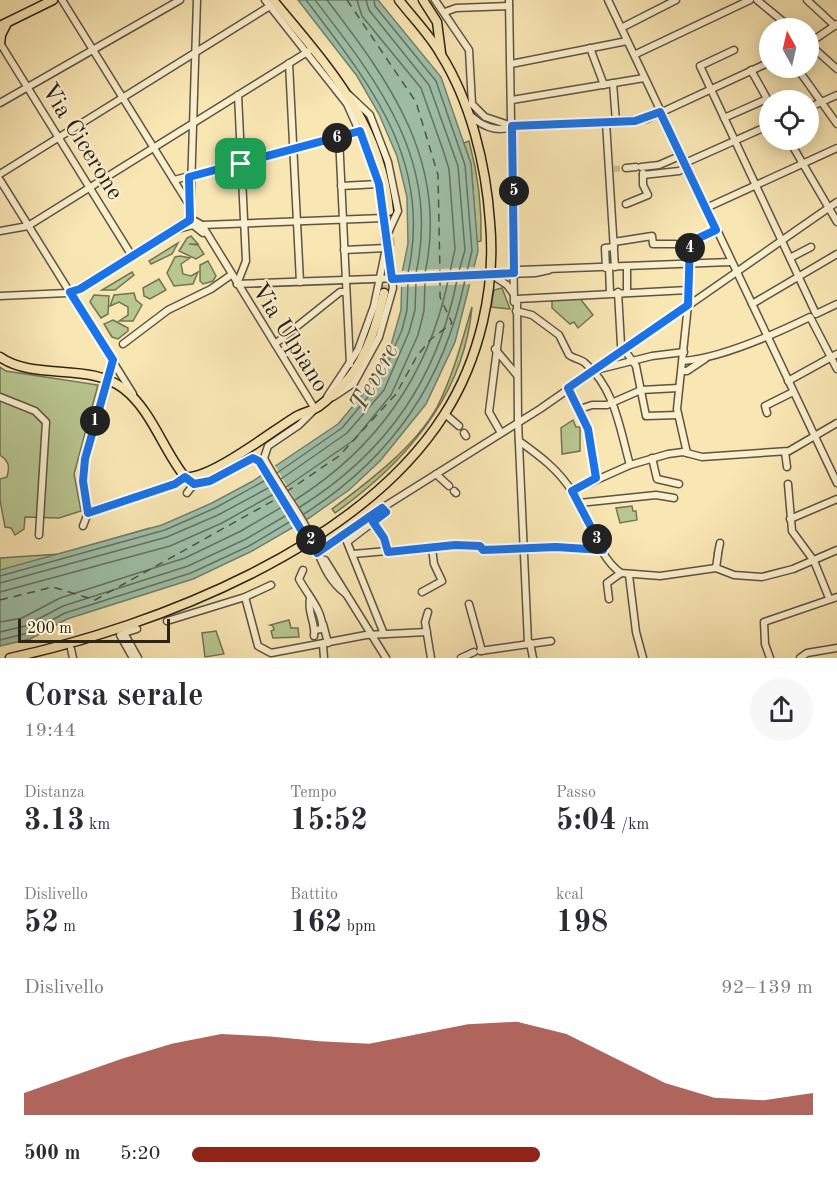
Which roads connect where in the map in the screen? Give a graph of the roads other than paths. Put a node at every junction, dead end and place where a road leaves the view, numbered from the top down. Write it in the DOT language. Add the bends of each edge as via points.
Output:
graph roads {
  1 [pos="53,0"];
  2 [pos="62,0"];
  3 [pos="180,0"];
  4 [pos="197,0"];
  5 [pos="399,0"];
  6 [pos="423,0"];
  7 [pos="435,0"];
  8 [pos="608,0"];
  9 [pos="676,0"];
  10 [pos="750,0"];
  11 [pos="757,0"];
  12 [pos="807,0"];
  13 [pos="269,2"];
  14 [pos="509,3"];
  15 [pos="445,12"];
  16 [pos="779,18"];
  17 [pos="3,23"];
  18 [pos="836,25"];
  19 [pos="625,26"];
  20 [pos="819,37"];
  21 [pos="627,41"];
  22 [pos="1,44"];
  23 [pos="590,48"];
  24 [pos="93,50"];
  25 [pos="734,50"];
  26 [pos="309,51"];
  27 [pos="441,53"];
  28 [pos="819,53"];
  29 [pos="636,54"];
  30 [pos="194,55"];
  31 [pos="290,63"];
  32 [pos="511,64"];
  33 [pos="759,67"];
  34 [pos="837,69"];
  35 [pos="751,70"];
  36 [pos="644,78"];
  37 [pos="804,78"];
  38 [pos="613,83"];
  39 [pos="604,85"];
  40 [pos="28,87"];
  41 [pos="711,89"];
  42 [pos="762,90"];
  43 [pos="348,95"];
  44 [pos="837,95"];
  45 [pos="238,96"];
  46 [pos="123,98"];
  47 [pos="512,100"];
  48 [pos="0,103"];
  49 [pos="822,103"];
  50 [pos="759,104"];
  51 [pos="819,104"];
  52 [pos="660,112"];
  53 [pos="469,114"];
  54 [pos="724,118"];
  55 [pos="606,122"];
  56 [pos="616,122"];
  57 [pos="192,124"];
  58 [pos="837,124"];
  59 [pos="512,126"];
  60 [pos="759,130"];
  61 [pos="360,131"];
  62 [pos="59,137"];
  63 [pos="339,137"];
  64 [pos="734,141"];
  65 [pos="837,148"];
  66 [pos="154,149"];
  67 [pos="294,149"];
  68 [pos="795,150"];
  69 [pos="681,155"];
  70 [pos="241,164"];
  71 [pos="803,164"];
  72 [pos="686,165"];
  73 [pos="626,168"];
  74 [pos="642,171"];
  75 [pos="0,174"];
  76 [pos="189,177"];
  77 [pos="0,180"];
  78 [pos="174,180"];
  79 [pos="379,184"];
  80 [pos="341,186"];
  81 [pos="755,186"];
  82 [pos="90,188"];
  83 [pos="837,202"];
  84 [pos="188,203"];
  85 [pos="612,206"];
  86 [pos="706,208"];
  87 [pos="828,208"];
  88 [pos="387,214"];
  89 [pos="190,220"];
  90 [pos="343,220"];
  91 [pos="297,222"];
  92 [pos="837,222"];
  93 [pos="245,224"];
  94 [pos="202,225"];
  95 [pos="28,226"];
  96 [pos="174,230"];
  97 [pos="716,230"];
  98 [pos="0,231"];
  99 [pos="386,237"];
  100 [pos="210,240"];
  101 [pos="781,241"];
  102 [pos="614,244"];
  103 [pos="675,244"];
  104 [pos="811,247"];
  105 [pos="386,248"];
  106 [pos="344,250"];
  107 [pos="837,254"];
  108 [pos="132,256"];
  109 [pos="789,258"];
  110 [pos="731,262"];
  111 [pos="689,264"];
  112 [pos="610,267"];
  113 [pos="627,267"];
  114 [pos="736,271"];
  115 [pos="514,273"];
  116 [pos="492,274"];
  117 [pos="231,275"];
  118 [pos="798,277"];
  119 [pos="381,279"];
  120 [pos="392,279"];
  121 [pos="345,281"];
  122 [pos="300,282"];
  123 [pos="237,284"];
  124 [pos="688,290"];
  125 [pos="70,292"];
  126 [pos="346,292"];
  127 [pos="618,292"];
  128 [pos="627,292"];
  129 [pos="384,293"];
  130 [pos="610,293"];
  131 [pos="0,296"];
  132 [pos="517,296"];
  133 [pos="752,304"];
  134 [pos="837,304"];
  135 [pos="688,305"];
  136 [pos="516,311"];
  137 [pos="813,315"];
  138 [pos="500,325"];
  139 [pos="768,337"];
  140 [pos="123,344"];
  141 [pos="275,344"];
  142 [pos="625,348"];
  143 [pos="495,350"];
  144 [pos="684,352"];
  145 [pos="837,354"];
  146 [pos="711,356"];
  147 [pos="0,357"];
  148 [pos="830,358"];
  149 [pos="113,360"];
  150 [pos="634,361"];
  151 [pos="683,361"];
  152 [pos="350,364"];
  153 [pos="837,369"];
  154 [pos="592,371"];
  155 [pos="682,371"];
  156 [pos="517,375"];
  157 [pos="106,380"];
  158 [pos="788,381"];
  159 [pos="568,388"];
  160 [pos="678,388"];
  161 [pos="641,390"];
  162 [pos="793,392"];
  163 [pos="0,397"];
  164 [pos="326,401"];
  165 [pos="138,402"];
  166 [pos="613,402"];
  167 [pos="315,409"];
  168 [pos="580,409"];
  169 [pos="767,413"];
  170 [pos="445,414"];
  171 [pos="678,415"];
  172 [pos="518,422"];
  173 [pos="837,423"];
  174 [pos="459,426"];
  175 [pos="501,433"];
  176 [pos="814,437"];
  177 [pos="519,441"];
  178 [pos="785,452"];
  179 [pos="687,453"];
  180 [pos="652,458"];
  181 [pos="263,462"];
  182 [pos="630,465"];
  183 [pos="787,467"];
  184 [pos="436,474"];
  185 [pos="185,477"];
  186 [pos="596,478"];
  187 [pos="837,483"];
  188 [pos="194,484"];
  189 [pos="679,484"];
  190 [pos="788,484"];
  191 [pos="453,490"];
  192 [pos="572,491"];
  193 [pos="187,493"];
  194 [pos="674,498"];
  195 [pos="837,499"];
  196 [pos="579,504"];
  197 [pos="382,508"];
  198 [pos="88,513"];
  199 [pos="790,519"];
  200 [pos="373,522"];
  201 [pos="83,526"];
  202 [pos="326,528"];
  203 [pos="39,535"];
  204 [pos="338,538"];
  205 [pos="309,540"];
  206 [pos="720,543"];
  207 [pos="432,548"];
  208 [pos="523,548"];
  209 [pos="603,550"];
  210 [pos="837,550"];
  211 [pos="388,552"];
  212 [pos="353,554"];
  213 [pos="321,558"];
  214 [pos="810,560"];
  215 [pos="716,568"];
  216 [pos="302,571"];
  217 [pos="621,573"];
  218 [pos="629,575"];
  219 [pos="271,585"];
  220 [pos="422,592"];
  221 [pos="244,597"];
  222 [pos="310,597"];
  223 [pos="837,597"];
  224 [pos="609,599"];
  225 [pos="829,599"];
  226 [pos="469,604"];
  227 [pos="428,612"];
  228 [pos="167,621"];
  229 [pos="322,624"];
  230 [pos="137,629"];
  231 [pos="427,632"];
  232 [pos="122,634"];
  233 [pos="384,634"];
  234 [pos="371,635"];
  235 [pos="551,641"];
  236 [pos="529,643"];
  237 [pos="325,644"];
  238 [pos="837,648"];
  239 [pos="71,649"];
  240 [pos="479,651"];
  241 [pos="643,657"];
  242 [pos="12,658"];
  243 [pos="73,658"];
  244 [pos="133,658"];
  245 [pos="138,658"];
  246 [pos="324,658"];
  247 [pos="386,658"];
  248 [pos="431,658"];
  249 [pos="461,658"];
  250 [pos="533,658"];
  251 [pos="770,658"];
  252 [pos="800,658"];
  1 -- 17 [label="main road"];
  2 -- 24 [label="street"];
  3 -- 24 [label="street"];
  4 -- 30 [label="street"];
  5 -- 27 [label="main road"];
  6 -- 27 [label="main road" via="437,22"];
  7 -- 15 [label="street"];
  8 -- 21 [label="street"];
  9 -- 19 [label="street"];
  10 -- 29 [label="street"];
  11 -- 16 [label="street"];
  12 -- 18 [label="street"];
  13 -- 26 [label="main road"];
  13 -- 30 [label="street"];
  14 -- 15 [label="street"];
  14 -- 32 [label="street"];
  15 -- 59 [label="street" via="470,50 472,104 485,117"];
  17 -- 22 [label="main road"];
  18 -- 20 [label="street"];
  21 -- 23 [label="street"];
  21 -- 36 [label="street"];
  22 -- 40 [label="street, Via Cicerone"];
  23 -- 32 [label="street"];
  23 -- 39 [label="street"];
  24 -- 40 [label="street"];
  24 -- 46 [label="street"];
  25 -- 41 [label="street" via="700,66"];
  26 -- 31 [label="street"];
  26 -- 43 [label="main road"];
  26 -- 61 [label="street" via="342,96"];
  27 -- 53 [label="main road"];
  28 -- 34 [label="street"];
  30 -- 46 [label="street"];
  30 -- 57 [label="street"];
  31 -- 45 [label="street"];
  31 -- 67 [label="street"];
  32 -- 47 [label="street"];
  33 -- 35 [label="street"];
  35 -- 41 [label="street"];
  35 -- 42 [label="street"];
  36 -- 38 [label="street"];
  36 -- 52 [label="street"];
  37 -- 49 [label="street"];
  38 -- 39 [label="street"];
  38 -- 56 [label="street"];
  39 -- 47 [label="street"];
  40 -- 48 [label="street"];
  40 -- 62 [label="street, Via Cicerone"];
  41 -- 52 [label="street"];
  41 -- 54 [label="street"];
  43 -- 88 [label="main road" via="374,144 384,175"];
  43 -- 99 [label="street" via="370,115 388,162 398,211"];
  44 -- 49 [label="street"];
  45 -- 57 [label="street"];
  45 -- 70 [label="street"];
  46 -- 62 [label="street"];
  46 -- 66 [label="street"];
  47 -- 59 [label="street"];
  49 -- 51 [label="street"];
  49 -- 58 [label="street"];
  50 -- 54 [label="street"];
  52 -- 56 [label="street" via="644,120"];
  52 -- 69 [label="street"];
  53 -- 59 [label="street" via="492,128"];
  53 -- 116 [label="main road" via="487,188"];
  54 -- 64 [label="street"];
  55 -- 56 [label="street"];
  55 -- 59 [label="street"];
  55 -- 85 [label="street"];
  57 -- 66 [label="street"];
  57 -- 76 [label="street"];
  59 -- 115 [label="street"];
  60 -- 64 [label="street"];
  61 -- 63 [label="street"];
  61 -- 79 [label="street"];
  62 -- 75 [label="street"];
  62 -- 82 [label="street, Via Cicerone"];
  63 -- 67 [label="street"];
  63 -- 80 [label="street"];
  64 -- 72 [label="street"];
  64 -- 81 [label="street"];
  65 -- 71 [label="street"];
  66 -- 78 [label="street"];
  66 -- 82 [label="street"];
  67 -- 70 [label="street"];
  67 -- 91 [label="street"];
  68 -- 71 [label="street"];
  69 -- 72 [label="street"];
  69 -- 74 [label="street"];
  70 -- 76 [label="street"];
  70 -- 93 [label="street"];
  71 -- 81 [label="street"];
  71 -- 87 [label="street"];
  72 -- 74 [label="street" via="679,171"];
  72 -- 86 [label="street"];
  73 -- 74 [label="street"];
  74 -- 85 [label="street" via="648,195"];
  76 -- 78 [label="street"];
  76 -- 84 [label="street"];
  77 -- 95 [label="street"];
  78 -- 84 [label="street"];
  79 -- 80 [label="street"];
  79 -- 88 [label="street"];
  80 -- 90 [label="street"];
  81 -- 86 [label="street"];
  81 -- 101 [label="street"];
  82 -- 95 [label="street"];
  82 -- 108 [label="street, Via Cicerone"];
  83 -- 87 [label="street"];
  84 -- 89 [label="street"];
  85 -- 102 [label="street"];
  86 -- 97 [label="street"];
  87 -- 92 [label="street"];
  87 -- 101 [label="street"];
  88 -- 90 [label="street"];
  88 -- 99 [label="street"];
  89 -- 94 [label="street"];
  89 -- 96 [label="street"];
  90 -- 91 [label="street"];
  90 -- 106 [label="street"];
  91 -- 93 [label="street"];
  91 -- 122 [label="street"];
  93 -- 94 [label="street"];
  93 -- 123 [label="street" via="246,264"];
  94 -- 100 [label="street, Via Ulpiano"];
  95 -- 98 [label="street"];
  95 -- 125 [label="street"];
  96 -- 100 [label="street" via="195,226"];
  96 -- 108 [label="street"];
  97 -- 110 [label="street"];
  97 -- 111 [label="street" via="691,240"];
  99 -- 105 [label="street"];
  100 -- 117 [label="street, Via Ulpiano"];
  101 -- 109 [label="street"];
  101 -- 114 [label="street"];
  102 -- 103 [label="street" via="652,236 653,244"];
  102 -- 112 [label="street"];
  104 -- 109 [label="street"];
  105 -- 106 [label="street"];
  105 -- 119 [label="street"];
  105 -- 120 [label="street"];
  106 -- 121 [label="street"];
  107 -- 118 [label="street"];
  108 -- 125 [label="street"];
  109 -- 118 [label="street"];
  110 -- 111 [label="street"];
  110 -- 114 [label="street"];
  111 -- 113 [label="street"];
  111 -- 124 [label="street"];
  112 -- 113 [label="street"];
  112 -- 115 [label="street" via="525,269"];
  112 -- 130 [label="street"];
  113 -- 128 [label="street"];
  114 -- 133 [label="street"];
  114 -- 135 [label="street"];
  115 -- 116 [label="street"];
  115 -- 132 [label="street"];
  116 -- 120 [label="street"];
  116 -- 132 [label="street"];
  116 -- 170 [label="main road" via="476,342"];
  117 -- 123 [label="street, Via Ulpiano"];
  117 -- 140 [label="street" via="168,310"];
  118 -- 133 [label="street"];
  118 -- 137 [label="street"];
  119 -- 120 [label="street"];
  119 -- 121 [label="street"];
  119 -- 152 [label="street" via="367,330"];
  120 -- 164 [label="street" via="387,316 371,356 352,385"];
  121 -- 122 [label="street"];
  121 -- 126 [label="street"];
  122 -- 123 [label="street"];
  123 -- 141 [label="street, Via Ulpiano"];
  124 -- 128 [label="street"];
  124 -- 135 [label="street"];
  125 -- 131 [label="street"];
  125 -- 149 [label="street"];
  126 -- 141 [label="street" via="340,292"];
  126 -- 152 [label="street"];
  127 -- 128 [label="street"];
  127 -- 130 [label="street"];
  127 -- 142 [label="street" via="621,345"];
  129 -- 164 [label="main road" via="361,359"];
  130 -- 132 [label="street"];
  132 -- 136 [label="street"];
  133 -- 139 [label="street"];
  134 -- 137 [label="street"];
  135 -- 142 [label="street"];
  135 -- 144 [label="street"];
  136 -- 154 [label="street" via="532,315 559,335 568,356 584,362"];
  136 -- 156 [label="street"];
  137 -- 139 [label="street"];
  137 -- 148 [label="street"];
  138 -- 143 [label="street"];
  139 -- 146 [label="street"];
  139 -- 158 [label="street"];
  141 -- 167 [label="street, Via Ulpiano"];
  142 -- 150 [label="street"];
  142 -- 154 [label="street"];
  143 -- 156 [label="street"];
  143 -- 175 [label="street" via="489,412"];
  144 -- 150 [label="street"];
  144 -- 151 [label="street"];
  145 -- 148 [label="street"];
  146 -- 151 [label="street"];
  146 -- 155 [label="street"];
  147 -- 157 [label="main road" via="15,365"];
  148 -- 153 [label="street"];
  148 -- 158 [label="street"];
  149 -- 157 [label="street"];
  149 -- 165 [label="street"];
  150 -- 154 [label="street"];
  150 -- 161 [label="street"];
  151 -- 155 [label="street"];
  152 -- 164 [label="street"];
  154 -- 159 [label="street"];
  154 -- 166 [label="street"];
  155 -- 160 [label="street"];
  156 -- 172 [label="street"];
  157 -- 165 [label="main road"];
  157 -- 198 [label="street" via="85,459 83,481"];
  158 -- 162 [label="street"];
  159 -- 168 [label="street"];
  159 -- 172 [label="street"];
  160 -- 161 [label="street"];
  160 -- 171 [label="street"];
  161 -- 166 [label="street"];
  161 -- 171 [label="street" via="646,416"];
  162 -- 169 [label="street" via="765,406"];
  162 -- 176 [label="street"];
  163 -- 203 [label="street" via="35,411 44,418 47,428"];
  164 -- 167 [label="main road"];
  165 -- 185 [label="main road"];
  166 -- 168 [label="street"];
  166 -- 182 [label="street"];
  167 -- 181 [label="street" via="267,447"];
  167 -- 185 [label="main road" via="298,415 198,477"];
  168 -- 186 [label="street" via="588,429"];
  170 -- 174 [label="street"];
  170 -- 202 [label="main road" via="397,472"];
  171 -- 179 [label="street"];
  172 -- 175 [label="street"];
  172 -- 177 [label="street"];
  173 -- 176 [label="street"];
  175 -- 184 [label="street"];
  176 -- 178 [label="street"];
  176 -- 187 [label="street"];
  177 -- 192 [label="street" via="552,464"];
  177 -- 208 [label="street"];
  178 -- 179 [label="street" via="702,457"];
  178 -- 183 [label="street"];
  179 -- 180 [label="street"];
  180 -- 182 [label="street"];
  180 -- 189 [label="street" via="657,479"];
  181 -- 188 [label="street" via="251,459 210,481"];
  181 -- 205 [label="street"];
  182 -- 186 [label="street"];
  184 -- 191 [label="street"];
  184 -- 197 [label="street"];
  185 -- 188 [label="street"];
  185 -- 198 [label="street" via="175,484"];
  186 -- 192 [label="street"];
  188 -- 193 [label="street"];
  190 -- 199 [label="street"];
  192 -- 196 [label="street"];
  194 -- 196 [label="street" via="656,495"];
  195 -- 199 [label="street"];
  196 -- 209 [label="street"];
  197 -- 200 [label="street" via="386,512"];
  197 -- 204 [label="street"];
  198 -- 201 [label="street"];
  199 -- 214 [label="street" via="792,531"];
  200 -- 211 [label="street"];
  200 -- 212 [label="street" via="347,543"];
  202 -- 204 [label="street" via="329,536"];
  202 -- 205 [label="main road"];
  202 -- 213 [label="street"];
  204 -- 213 [label="street"];
  205 -- 213 [label="street"];
  205 -- 242 [label="main road" via="227,585 164,612 100,635"];
  206 -- 215 [label="street"];
  207 -- 208 [label="street"];
  207 -- 211 [label="street"];
  207 -- 220 [label="street" via="442,581"];
  208 -- 209 [label="street"];
  208 -- 236 [label="street"];
  209 -- 217 [label="street"];
  210 -- 214 [label="street"];
  211 -- 212 [label="street"];
  212 -- 233 [label="street"];
  213 -- 234 [label="street"];
  214 -- 215 [label="street" via="762,577 737,576"];
  214 -- 225 [label="street"];
  215 -- 218 [label="street" via="660,576"];
  216 -- 222 [label="street" via="299,579"];
  217 -- 218 [label="street"];
  217 -- 224 [label="street" via="607,584"];
  218 -- 241 [label="street"];
  219 -- 221 [label="street"];
  221 -- 228 [label="street"];
  221 -- 237 [label="street" via="258,646 265,652 277,654"];
  222 -- 229 [label="street"];
  222 -- 229 [label="street" via="308,611 315,633 322,629"];
  223 -- 225 [label="street"];
  225 -- 251 [label="street" via="764,622"];
  226 -- 240 [label="street"];
  227 -- 231 [label="street"];
  229 -- 237 [label="street"];
  230 -- 232 [label="street"];
  231 -- 233 [label="street"];
  231 -- 248 [label="street" via="432,642"];
  232 -- 244 [label="street"];
  232 -- 245 [label="street"];
  233 -- 234 [label="street"];
  234 -- 237 [label="street"];
  234 -- 247 [label="street"];
  235 -- 236 [label="street"];
  236 -- 240 [label="street"];
  236 -- 250 [label="street"];
  237 -- 246 [label="street"];
  238 -- 252 [label="street" via="807,653"];
  239 -- 243 [label="street"];
  240 -- 249 [label="street"];
}
